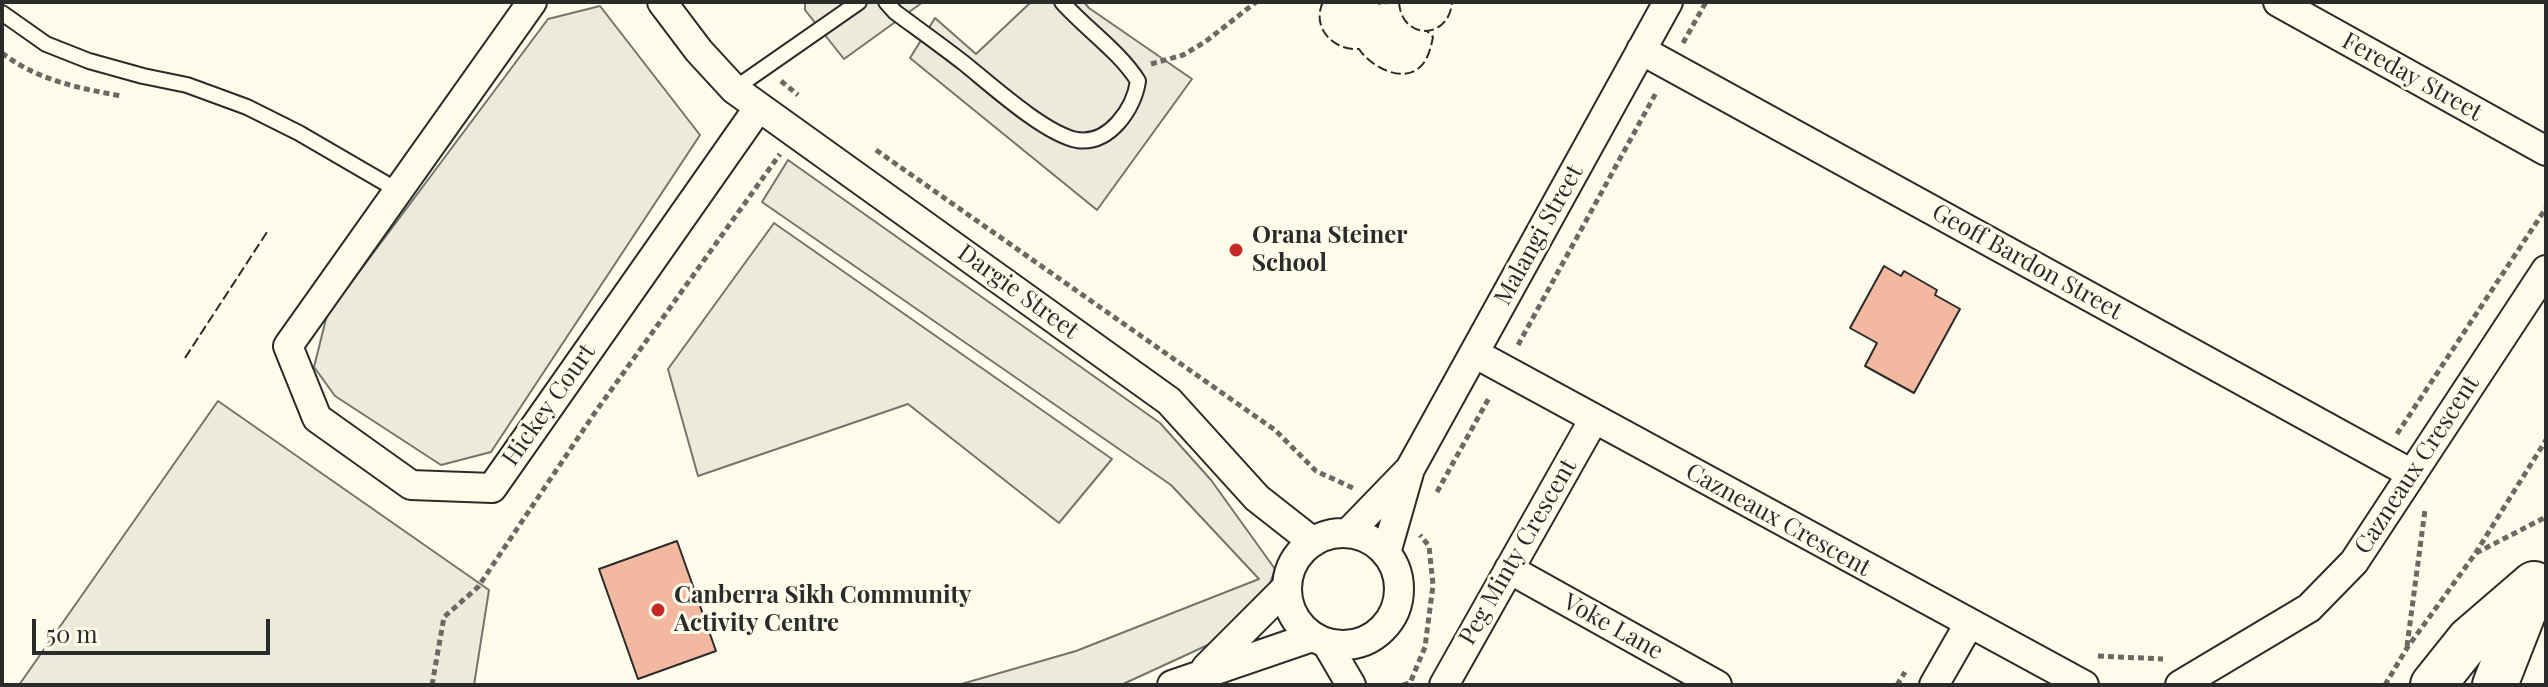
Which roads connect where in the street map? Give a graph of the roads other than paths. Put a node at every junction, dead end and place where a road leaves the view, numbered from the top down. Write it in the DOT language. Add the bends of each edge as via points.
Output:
graph roads {
  1 [pos="532,2"];
  2 [pos="662,2"];
  3 [pos="859,2"];
  4 [pos="886,2"];
  5 [pos="1062,2"];
  6 [pos="1668,2"];
  7 [pos="2278,2"];
  8 [pos="2,13"];
  9 [pos="1641,50"];
  10 [pos="734,89"];
  11 [pos="759,107"];
  12 [pos="2546,151"];
  13 [pos="397,190"];
  14 [pos="2546,270"];
  15 [pos="1474,353"];
  16 [pos="1594,419"];
  17 [pos="1410,469"];
  18 [pos="2412,474"];
  19 [pos="1257,498"];
  20 [pos="1348,533"];
  21 [pos="1313,542"];
  22 [pos="1386,553"];
  23 [pos="1509,569"];
  24 [pos="2540,572"];
  25 [pos="1290,575"];
  26 [pos="1969,624"];
  27 [pos="1319,640"];
  28 [pos="1366,641"];
  29 [pos="1200,675"];
  30 [pos="1172,685"];
  31 [pos="1351,685"];
  32 [pos="1359,685"];
  33 [pos="1444,685"];
  34 [pos="1717,685"];
  35 [pos="1934,685"];
  36 [pos="2084,685"];
  37 [pos="2180,685"];
  38 [pos="2433,685"];
  39 [pos="2495,685"];
  1 -- 13 [label="street, Hickey Court"];
  2 -- 10 [label="street"];
  3 -- 10 [label="lane"];
  4 -- 5 [label="lane" via="1032,115 1074,139 1092,140 1125,115 1138,81"];
  6 -- 9 [label="street, Malangi Street"];
  7 -- 12 [label="street, Fereday Street"];
  8 -- 13 [label="lane" via="46,44 89,61 187,85 247,107"];
  9 -- 15 [label="street, Malangi Street"];
  9 -- 18 [label="street, Geoff Bardon Street"];
  10 -- 11 [label="street"];
  11 -- 13 [label="street, Hickey Court" via="492,488 411,485 317,418 288,346"];
  11 -- 19 [label="street, Dargie Street" via="1169,401"];
  14 -- 18 [label="street, Cazneaux Crescent"];
  15 -- 16 [label="street, Cazneaux Crescent"];
  15 -- 17 [label="street, Malangi Street"];
  16 -- 23 [label="street, Peg Minty Crescent"];
  16 -- 26 [label="street, Cazneaux Crescent"];
  17 -- 20 [label="street, Malangi Street"];
  17 -- 22 [label="street, Malangi Street"];
  18 -- 37 [label="street, Cazneaux Crescent" via="2354,562 2309,608"];
  19 -- 21 [label="street, Dargie Street"];
  19 -- 25 [label="street, Dargie Street"];
  20 -- 21 [label="street"];
  20 -- 22 [label="street" via="1363,536"];
  21 -- 25 [label="street" via="1301,551"];
  22 -- 28 [label="street" via="1395,568 1398,602 1386,625"];
  23 -- 33 [label="street, Peg Minty Crescent"];
  23 -- 34 [label="street, Voke Lane"];
  24 -- 38 [label="main road" via="2469,640"];
  24 -- 39 [label="main road"];
  25 -- 27 [label="street" via="1289,607 1298,624"];
  25 -- 29 [label="street"];
  26 -- 35 [label="street"];
  26 -- 36 [label="street, Cazneaux Crescent"];
  27 -- 28 [label="street" via="1354,645"];
  27 -- 29 [label="street"];
  27 -- 31 [label="street"];
  28 -- 32 [label="street"];
  29 -- 30 [label="street"];
}
